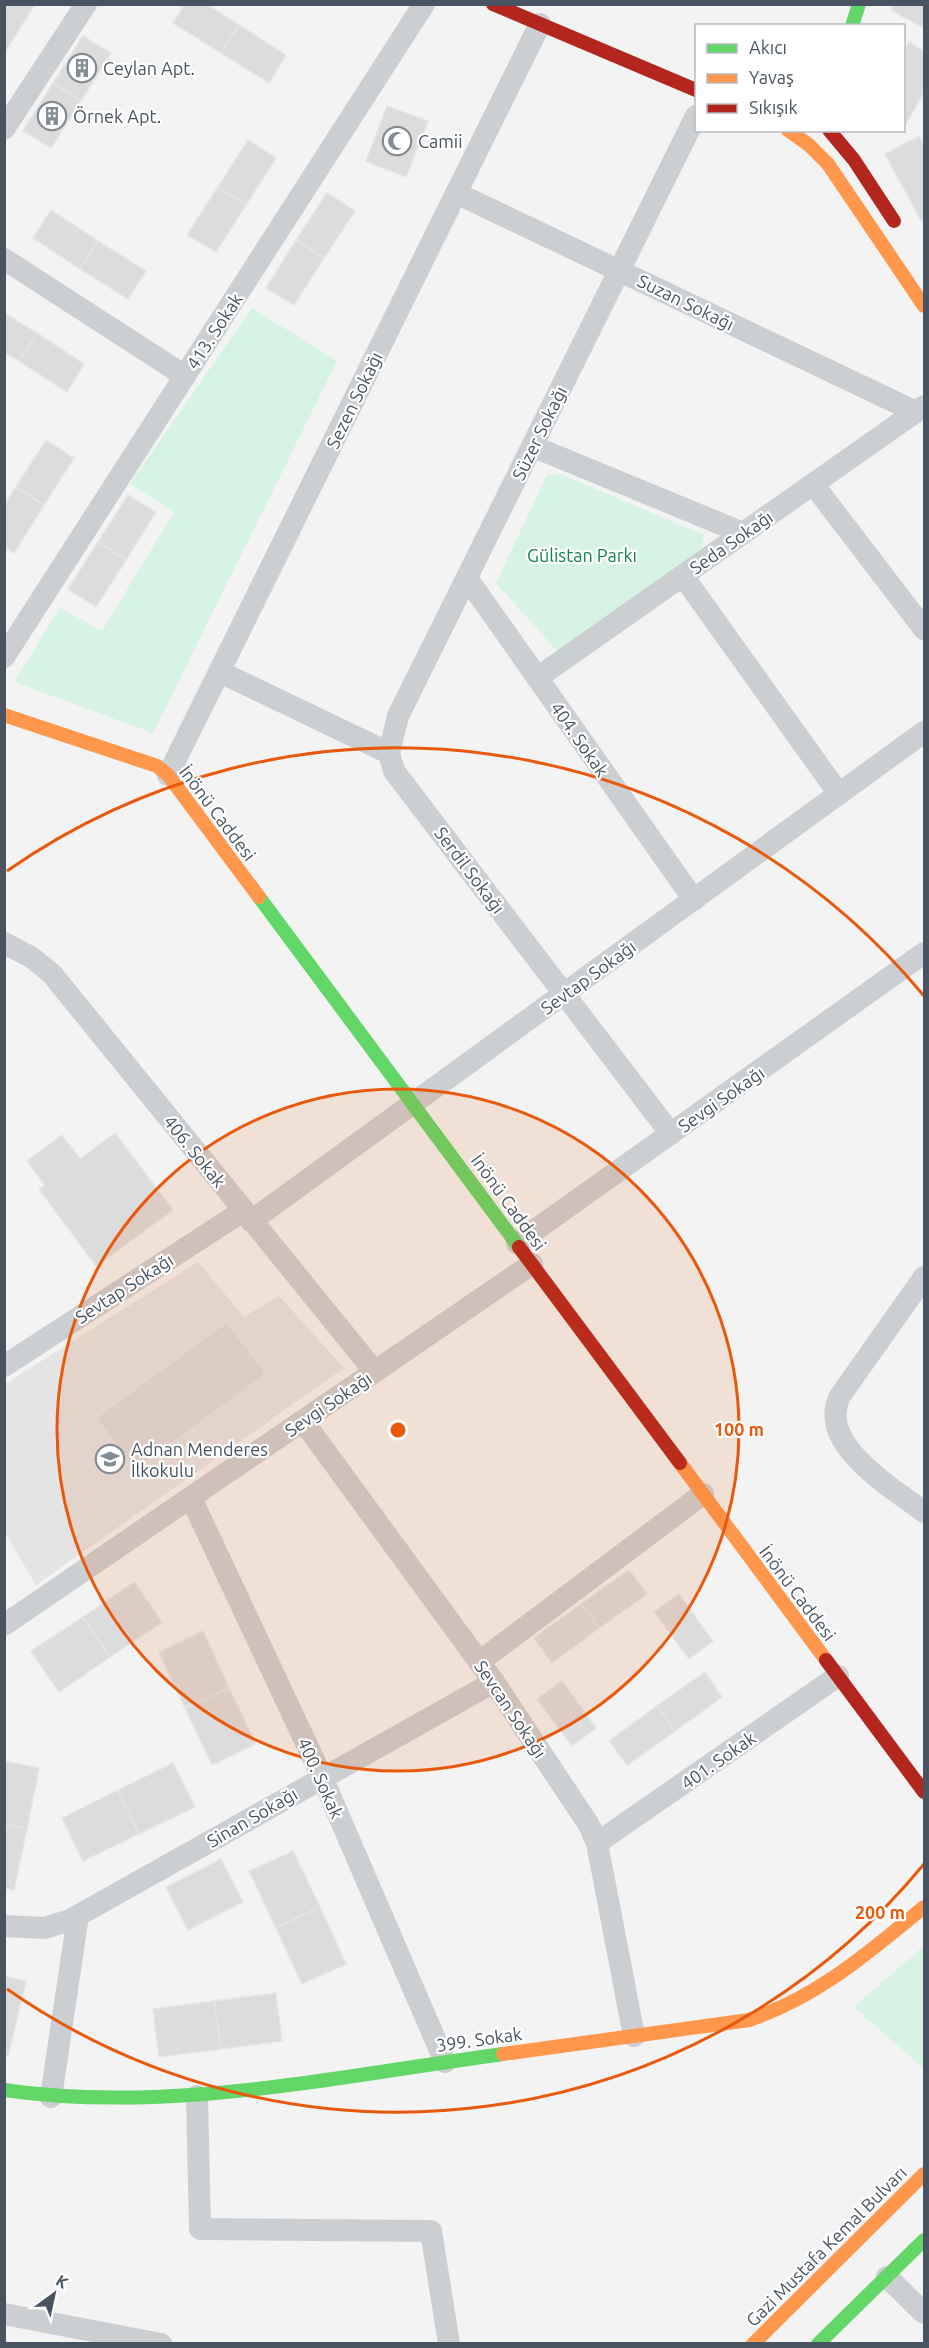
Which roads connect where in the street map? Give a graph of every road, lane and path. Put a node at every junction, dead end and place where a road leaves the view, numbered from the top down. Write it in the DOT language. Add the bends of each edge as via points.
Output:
graph roads {
  1 [pos="86,4"];
  2 [pos="424,4"];
  3 [pos="493,4"];
  4 [pos="859,4"];
  5 [pos="540,24"];
  6 [pos="853,24"];
  7 [pos="695,90"];
  8 [pos="695,118"];
  9 [pos="4,129"];
  10 [pos="791,132"];
  11 [pos="817,132"];
  12 [pos="831,132"];
  13 [pos="809,145"];
  14 [pos="456,193"];
  15 [pos="899,228"];
  16 [pos="4,259"];
  17 [pos="619,270"];
  18 [pos="924,306"];
  19 [pos="185,376"];
  20 [pos="920,409"];
  21 [pos="532,446"];
  22 [pos="813,484"];
  23 [pos="743,533"];
  24 [pos="683,576"];
  25 [pos="467,578"];
  26 [pos="924,629"];
  27 [pos="4,657"];
  28 [pos="220,672"];
  29 [pos="537,678"];
  30 [pos="4,715"];
  31 [pos="924,732"];
  32 [pos="389,753"];
  33 [pos="168,775"];
  34 [pos="839,795"];
  35 [pos="694,900"];
  36 [pos="4,942"];
  37 [pos="924,954"];
  38 [pos="564,994"];
  39 [pos="413,1104"];
  40 [pos="671,1134"];
  41 [pos="247,1216"];
  42 [pos="517,1244"];
  43 [pos="532,1264"];
  44 [pos="924,1277"];
  45 [pos="4,1366"];
  46 [pos="375,1372"];
  47 [pos="303,1421"];
  48 [pos="702,1494"];
  49 [pos="191,1498"];
  50 [pos="924,1512"];
  51 [pos="4,1625"];
  52 [pos="479,1662"];
  53 [pos="838,1676"];
  54 [pos="494,1682"];
  55 [pos="924,1760"];
  56 [pos="322,1777"];
  57 [pos="924,1792"];
  58 [pos="597,1843"];
  59 [pos="924,1908"];
  60 [pos="78,1916"];
  61 [pos="4,1926"];
  62 [pos="634,2036"];
  63 [pos="445,2062"];
  64 [pos="4,2090"];
  65 [pos="197,2096"];
  66 [pos="51,2097"];
  67 [pos="924,2174"];
  68 [pos="924,2240"];
  69 [pos="887,2277"];
  70 [pos="924,2313"];
  71 [pos="4,2314"];
  72 [pos="161,2343"];
  73 [pos="449,2343"];
  74 [pos="753,2343"];
  75 [pos="818,2343"];
  1 -- 9 [label="street"];
  2 -- 19 [label="street, 413. Sokak"];
  3 -- 5 [label="street"];
  4 -- 6 [label="street"];
  5 -- 7 [label="street"];
  5 -- 14 [label="street, Sezen Sokağı"];
  8 -- 17 [label="street, Süzer Sokağı"];
  10 -- 13 [label="street"];
  11 -- 13 [label="street"];
  12 -- 15 [label="street"];
  13 -- 18 [label="street" via="828,164"];
  14 -- 17 [label="street, Suzan Sokağı"];
  14 -- 28 [label="street, Sezen Sokağı"];
  16 -- 19 [label="street"];
  17 -- 20 [label="street, Suzan Sokağı"];
  17 -- 21 [label="street, Süzer Sokağı"];
  19 -- 27 [label="street, 413. Sokak"];
  20 -- 22 [label="street, Seda Sokağı"];
  21 -- 23 [label="street"];
  21 -- 25 [label="street, Süzer Sokağı"];
  22 -- 23 [label="street, Seda Sokağı"];
  22 -- 26 [label="street"];
  23 -- 24 [label="street, Seda Sokağı"];
  24 -- 29 [label="street, Seda Sokağı"];
  24 -- 34 [label="street"];
  25 -- 29 [label="street, 404. Sokak"];
  25 -- 32 [label="street, Süzer Sokağı" via="398,716"];
  28 -- 32 [label="street"];
  28 -- 33 [label="street, Sezen Sokağı"];
  29 -- 35 [label="street, 404. Sokak"];
  30 -- 33 [label="street, İnönü Caddesi" via="157,766"];
  31 -- 34 [label="street, Sevtap Sokağı"];
  32 -- 38 [label="street, Serdil Sokağı" via="394,771"];
  33 -- 39 [label="street, İnönü Caddesi"];
  34 -- 35 [label="street, Sevtap Sokağı"];
  35 -- 38 [label="street, Sevtap Sokağı"];
  36 -- 41 [label="street, 406. Sokak" via="26,953 52,974"];
  37 -- 40 [label="street, Sevgi Sokağı"];
  38 -- 39 [label="street, Sevtap Sokağı"];
  38 -- 40 [label="street, Serdil Sokağı"];
  39 -- 41 [label="street, Sevtap Sokağı"];
  39 -- 42 [label="street, İnönü Caddesi"];
  40 -- 42 [label="street, Sevgi Sokağı"];
  41 -- 45 [label="street, Sevtap Sokağı"];
  41 -- 46 [label="street, 406. Sokak"];
  42 -- 43 [label="street, İnönü Caddesi"];
  43 -- 46 [label="street, Sevgi Sokağı"];
  43 -- 48 [label="street, İnönü Caddesi"];
  44 -- 50 [label="street" via="840,1396 836,1414 842,1436 859,1462"];
  46 -- 47 [label="street, Sevgi Sokağı"];
  47 -- 49 [label="street, Sevgi Sokağı"];
  47 -- 52 [label="street, Sevcan Sokağı"];
  48 -- 52 [label="street"];
  48 -- 53 [label="street, İnönü Caddesi"];
  49 -- 51 [label="street, Sevgi Sokağı"];
  49 -- 56 [label="street, 400. Sokak"];
  52 -- 54 [label="street, Sevcan Sokağı"];
  53 -- 57 [label="street, İnönü Caddesi"];
  53 -- 58 [label="street, 401. Sokak"];
  54 -- 56 [label="street, Sinan Sokağı"];
  54 -- 58 [label="street, Sevcan Sokağı"];
  55 -- 57 [label="street"];
  56 -- 60 [label="street, Sinan Sokağı"];
  56 -- 63 [label="street, 400. Sokak"];
  58 -- 62 [label="street, Sevcan Sokağı"];
  59 -- 62 [label="street, 399. Sokak" via="813,1994 790,2007 749,2020"];
  60 -- 61 [label="street, Sinan Sokağı" via="45,1928"];
  60 -- 66 [label="street"];
  62 -- 63 [label="street, 399. Sokak"];
  63 -- 65 [label="street, 399. Sokak"];
  64 -- 66 [label="street, 399. Sokak"];
  65 -- 66 [label="street, 399. Sokak"];
  65 -- 73 [label="street" via="200,2229 431,2231"];
  67 -- 74 [label="street, Gazi Mustafa Kemal Bulvarı"];
  68 -- 69 [label="street"];
  69 -- 70 [label="street"];
  69 -- 75 [label="street"];
  71 -- 72 [label="street"];
}
